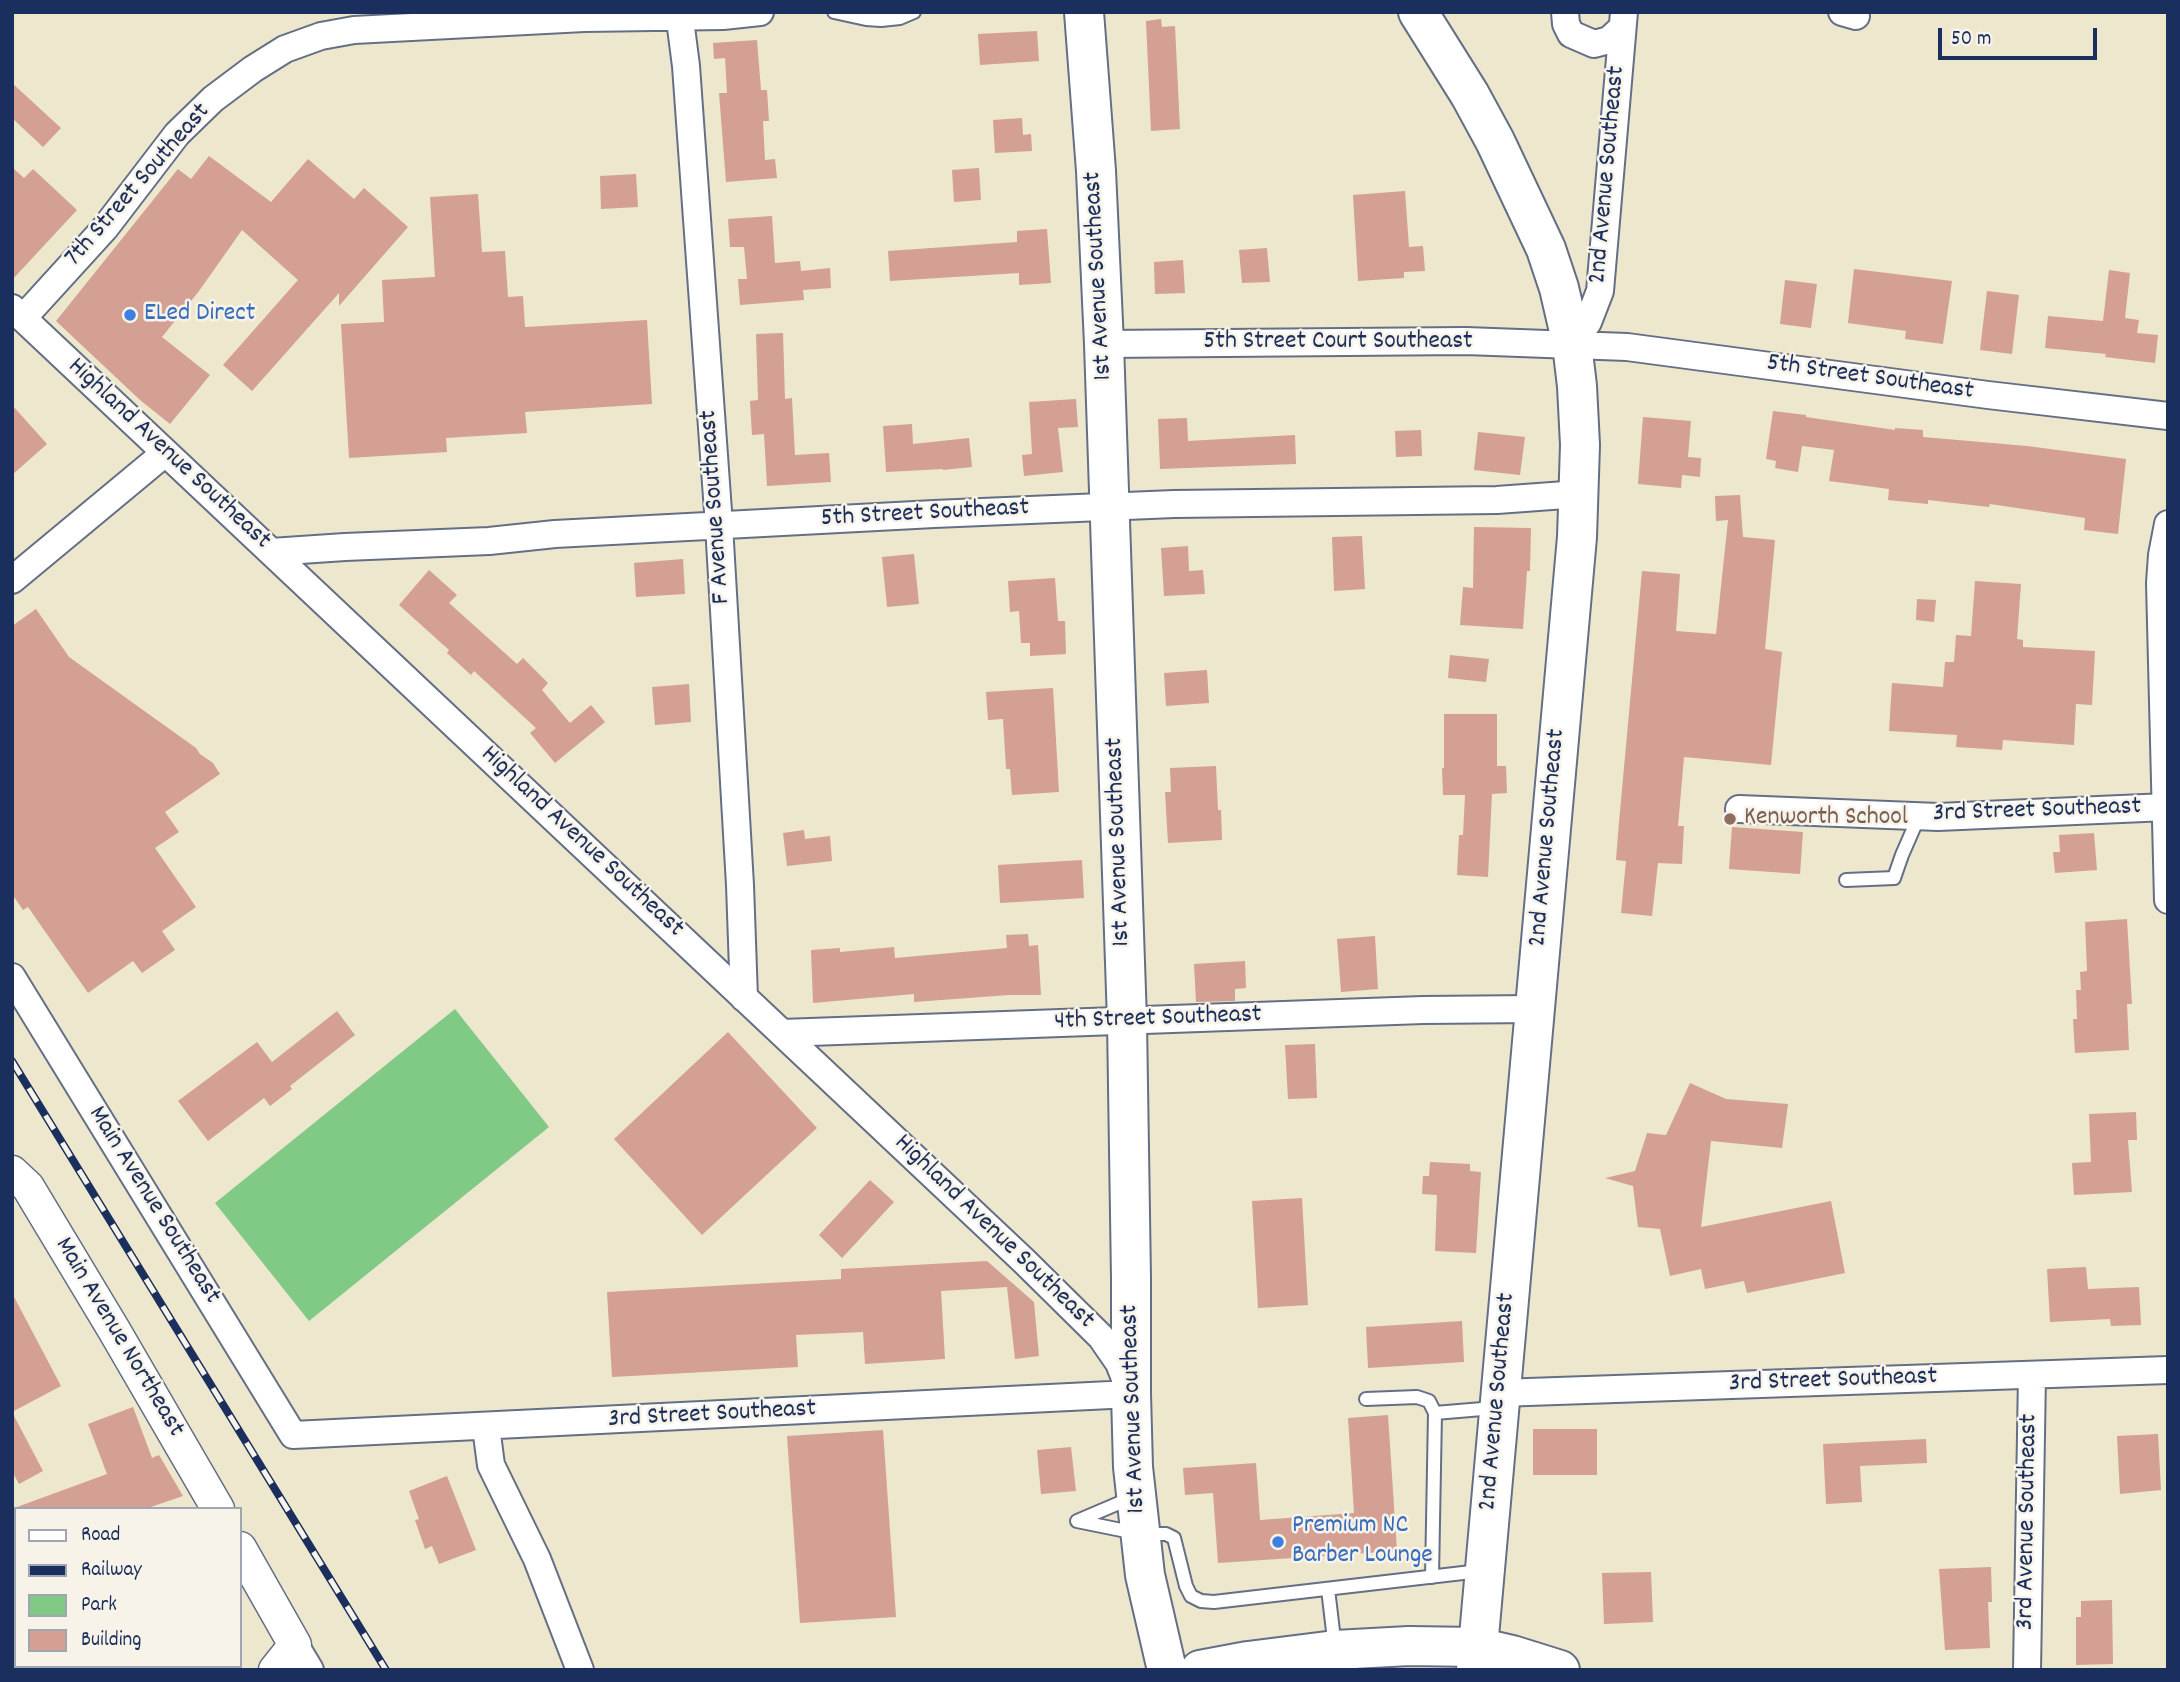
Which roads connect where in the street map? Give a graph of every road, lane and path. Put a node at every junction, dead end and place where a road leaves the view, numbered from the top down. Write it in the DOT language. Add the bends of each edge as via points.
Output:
graph roads {
  1 [pos="760,12"];
  2 [pos="834,12"];
  3 [pos="914,12"];
  4 [pos="1084,12"];
  5 [pos="1418,12"];
  6 [pos="1565,12"];
  7 [pos="679,14"];
  8 [pos="1623,20"];
  9 [pos="18,313"];
  10 [pos="1104,344"];
  11 [pos="1572,344"];
  12 [pos="2168,416"];
  13 [pos="165,453"];
  14 [pos="1579,494"];
  15 [pos="1109,507"];
  16 [pos="2168,524"];
  17 [pos="719,525"];
  18 [pos="271,552"];
  19 [pos="12,580"];
  20 [pos="2167,807"];
  21 [pos="1739,809"];
  22 [pos="1919,816"];
  23 [pos="1846,880"];
  24 [pos="2168,900"];
  25 [pos="12,977"];
  26 [pos="744,998"];
  27 [pos="1535,1009"];
  28 [pos="1126,1021"];
  29 [pos="782,1033"];
  30 [pos="12,1172"];
  31 [pos="2168,1370"];
  32 [pos="2032,1375"];
  33 [pos="1131,1394"];
  34 [pos="1366,1399"];
  35 [pos="1498,1401"];
  36 [pos="1435,1413"];
  37 [pos="486,1427"];
  38 [pos="293,1435"];
  39 [pos="1137,1496"];
  40 [pos="217,1507"];
  41 [pos="1141,1534"];
  42 [pos="242,1552"];
  43 [pos="1484,1571"];
  44 [pos="1432,1577"];
  45 [pos="1328,1589"];
  46 [pos="1335,1650"];
  47 [pos="302,1657"];
  48 [pos="1476,1658"];
  49 [pos="275,1670"];
  50 [pos="580,1670"];
  51 [pos="1167,1670"];
  52 [pos="1200,1670"];
  53 [pos="1560,1670"];
  54 [pos="2027,1670"];
  1 -- 7 [label="street, 7th Street Southeast"];
  2 -- 3 [label="lane" via="881,20"];
  4 -- 10 [label="main road, 1st Avenue Southeast"];
  5 -- 11 [label="main road" via="1470,95 1518,188 1546,249"];
  6 -- 8 [label="street" via="1571,34 1594,44 1609,40"];
  7 -- 9 [label="street, 7th Street Southeast" via="354,30 285,50 213,99 177,134 104,228"];
  7 -- 17 [label="street, F Avenue Southeast"];
  8 -- 11 [label="street, 2nd Avenue Southeast" via="1600,291 1588,322"];
  9 -- 13 [label="street, Highland Avenue Southeast"];
  10 -- 11 [label="street, 5th Street Court Southeast"];
  10 -- 15 [label="main road, 1st Avenue Southeast"];
  11 -- 12 [label="street, 5th Street Southeast" via="1627,347"];
  11 -- 14 [label="main road, 2nd Avenue Southeast"];
  13 -- 18 [label="street, Highland Avenue Southeast"];
  13 -- 19 [label="street"];
  14 -- 15 [label="street, 5th Street Southeast" via="1497,500"];
  14 -- 27 [label="main road, 2nd Avenue Southeast"];
  15 -- 17 [label="street, 5th Street Southeast"];
  15 -- 28 [label="main road, 1st Avenue Southeast"];
  16 -- 20 [label="street" via="2160,583"];
  17 -- 18 [label="street, 5th Street Southeast"];
  17 -- 26 [label="street, F Avenue Southeast"];
  18 -- 26 [label="street, Highland Avenue Southeast"];
  20 -- 22 [label="street, 3rd Street Southeast"];
  20 -- 24 [label="street"];
  21 -- 22 [label="street, 3rd Street Southeast"];
  22 -- 23 [label="lane" via="1894,878"];
  25 -- 38 [label="street, Main Avenue Southeast"];
  26 -- 29 [label="street, Highland Avenue Southeast"];
  27 -- 28 [label="street, 4th Street Southeast"];
  27 -- 35 [label="main road, 2nd Avenue Southeast"];
  28 -- 29 [label="street, 4th Street Southeast"];
  28 -- 33 [label="main road, 1st Avenue Southeast"];
  29 -- 33 [label="street, Highland Avenue Southeast" via="1101,1337 1119,1363"];
  30 -- 40 [label="street, Main Avenue Northeast" via="28,1187"];
  31 -- 32 [label="street, 3rd Street Southeast"];
  32 -- 35 [label="street, 3rd Street Southeast"];
  32 -- 54 [label="street, 3rd Avenue Southeast"];
  33 -- 37 [label="street, 3rd Street Southeast"];
  33 -- 39 [label="main road, 1st Avenue Southeast"];
  34 -- 36 [label="lane" via="1417,1397 1429,1401"];
  35 -- 36 [label="lane"];
  35 -- 43 [label="main road, 2nd Avenue Southeast"];
  36 -- 44 [label="lane"];
  37 -- 38 [label="street, 3rd Street Southeast"];
  37 -- 50 [label="street" via="491,1465 537,1559"];
  39 -- 41 [label="main road, 1st Avenue Southeast"];
  39 -- 41 [label="lane" via="1077,1521"];
  41 -- 45 [label="lane" via="1174,1538 1186,1586 1191,1596 1201,1601"];
  41 -- 51 [label="main road, 1st Avenue Southeast" via="1145,1575"];
  42 -- 47 [label="street"];
  43 -- 44 [label="lane"];
  43 -- 48 [label="main road, 2nd Avenue Southeast"];
  44 -- 45 [label="lane"];
  45 -- 46 [label="lane"];
  46 -- 48 [label="main road" via="1409,1646"];
  46 -- 52 [label="main road"];
  47 -- 49 [label="street"];
  48 -- 53 [label="main road" via="1512,1655"];
}
